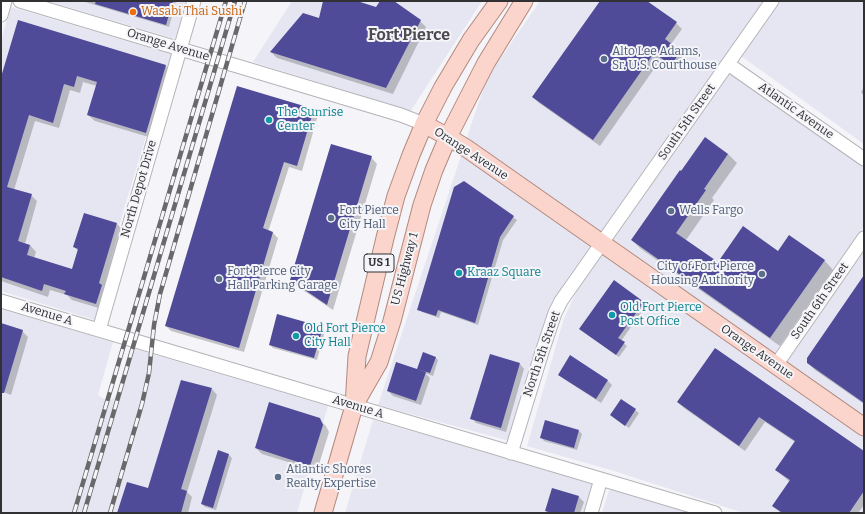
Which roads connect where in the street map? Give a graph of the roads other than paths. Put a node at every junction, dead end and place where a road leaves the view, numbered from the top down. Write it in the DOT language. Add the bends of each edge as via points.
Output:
graph roads {
  1 [pos="5,1"];
  2 [pos="20,1"];
  3 [pos="194,1"];
  4 [pos="499,1"];
  5 [pos="524,1"];
  6 [pos="772,1"];
  7 [pos="1,15"];
  8 [pos="180,48"];
  9 [pos="728,64"];
  10 [pos="424,124"];
  11 [pos="448,137"];
  12 [pos="864,159"];
  13 [pos="864,238"];
  14 [pos="602,243"];
  15 [pos="1,301"];
  16 [pos="99,330"];
  17 [pos="776,365"];
  18 [pos="354,406"];
  19 [pos="864,427"];
  20 [pos="511,453"];
  21 [pos="601,479"];
  22 [pos="323,513"];
  23 [pos="591,513"];
  24 [pos="714,513"];
  1 -- 7 [label="street"];
  2 -- 8 [label="street, Orange Avenue"];
  3 -- 8 [label="street, North Depot Drive"];
  4 -- 10 [label="main road, US Highway 1 / US 1" via="459,59"];
  5 -- 11 [label="main road, US Highway 1 / US 1" via="486,63"];
  6 -- 9 [label="street, South 5th Street"];
  8 -- 10 [label="street, Orange Avenue"];
  8 -- 16 [label="street, North Depot Drive"];
  9 -- 12 [label="street, Atlantic Avenue"];
  9 -- 14 [label="street, South 5th Street"];
  10 -- 11 [label="main road, Orange Avenue"];
  10 -- 18 [label="main road, US Highway 1 / US 1" via="396,196 385,238 358,356"];
  11 -- 14 [label="main road, Orange Avenue"];
  11 -- 18 [label="main road, US Highway 1 / US 1" via="422,205 379,362"];
  13 -- 17 [label="street, South 6th Street"];
  14 -- 17 [label="main road, Orange Avenue"];
  14 -- 20 [label="street, North 5th Street" via="555,313"];
  15 -- 16 [label="street, Avenue A"];
  16 -- 18 [label="street, Avenue A"];
  17 -- 19 [label="main road, Orange Avenue"];
  18 -- 20 [label="street, Avenue A"];
  18 -- 22 [label="main road, US 1"];
  20 -- 21 [label="street, Avenue A"];
  21 -- 23 [label="street"];
  21 -- 24 [label="street, Avenue A"];
}
